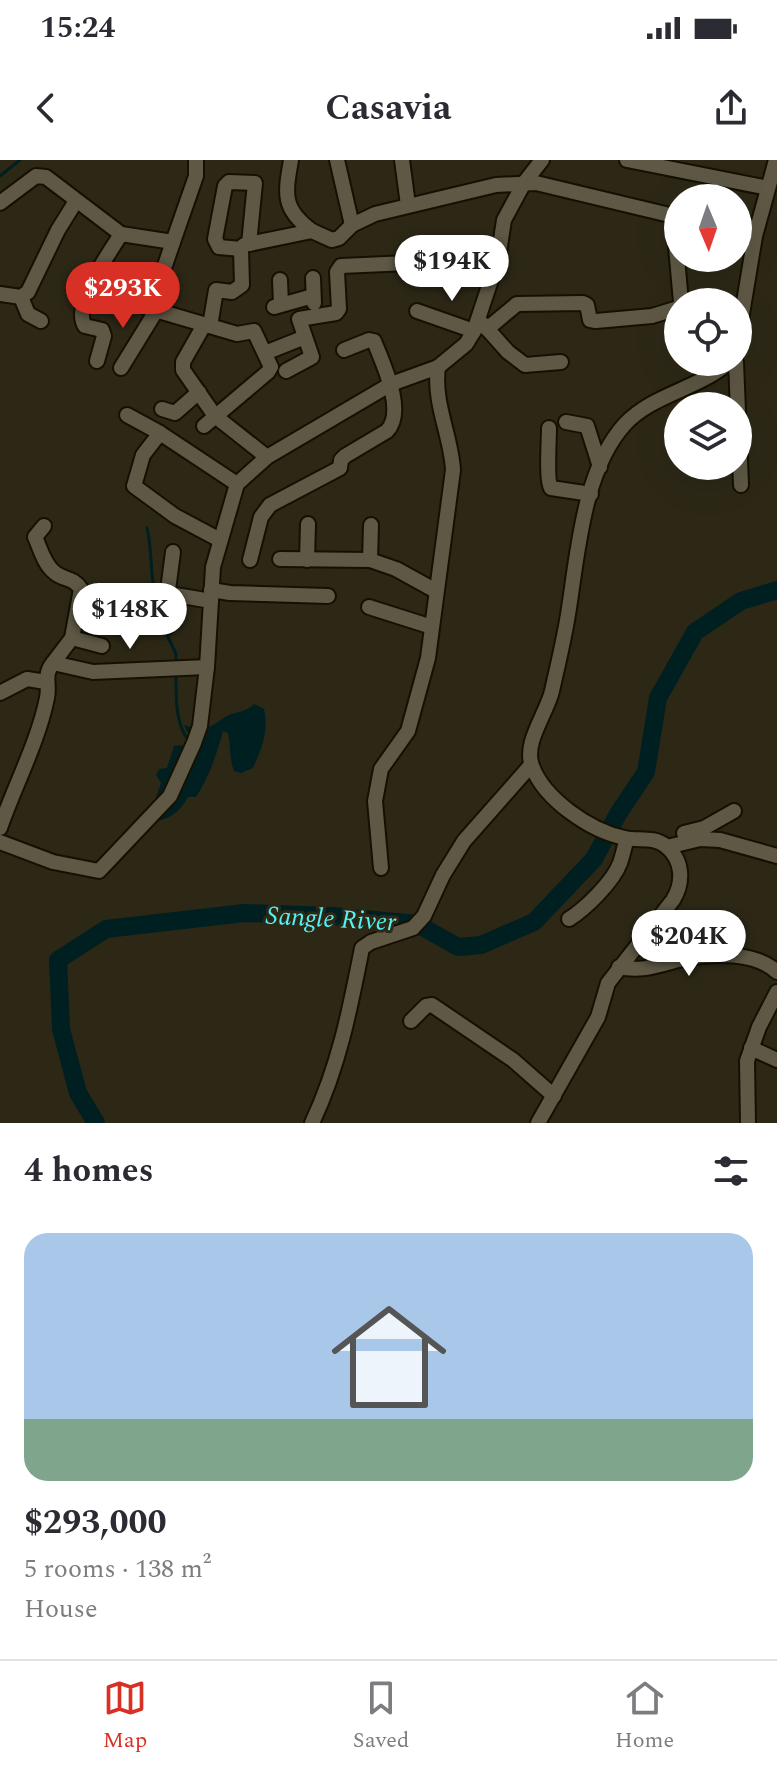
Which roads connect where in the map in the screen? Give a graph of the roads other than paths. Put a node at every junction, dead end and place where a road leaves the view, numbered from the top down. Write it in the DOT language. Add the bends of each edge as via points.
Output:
graph roads {
  1 [pos="196,160"];
  2 [pos="291,160"];
  3 [pos="337,160"];
  4 [pos="402,160"];
  5 [pos="542,160"];
  6 [pos="627,160"];
  7 [pos="776,160"];
  8 [pos="524,183"];
  9 [pos="768,188"];
  10 [pos="76,201"];
  11 [pos="0,203"];
  12 [pos="408,205"];
  13 [pos="352,225"];
  14 [pos="312,231"];
  15 [pos="121,234"];
  16 [pos="752,235"];
  17 [pos="755,236"];
  18 [pos="173,242"];
  19 [pos="245,246"];
  20 [pos="498,259"];
  21 [pos="313,278"];
  22 [pos="280,280"];
  23 [pos="680,288"];
  24 [pos="745,288"];
  25 [pos="0,294"];
  26 [pos="313,296"];
  27 [pos="21,297"];
  28 [pos="156,311"];
  29 [pos="417,311"];
  30 [pos="664,312"];
  31 [pos="314,315"];
  32 [pos="41,321"];
  33 [pos="207,326"];
  34 [pos="479,326"];
  35 [pos="305,337"];
  36 [pos="344,350"];
  37 [pos="265,353"];
  38 [pos="97,361"];
  39 [pos="561,362"];
  40 [pos="438,367"];
  41 [pos="121,368"];
  42 [pos="286,371"];
  43 [pos="711,376"];
  44 [pos="737,376"];
  45 [pos="391,384"];
  46 [pos="199,392"];
  47 [pos="162,409"];
  48 [pos="127,415"];
  49 [pos="210,421"];
  50 [pos="566,422"];
  51 [pos="549,428"];
  52 [pos="160,433"];
  53 [pos="267,457"];
  54 [pos="600,467"];
  55 [pos="237,484"];
  56 [pos="741,485"];
  57 [pos="591,494"];
  58 [pos="308,524"];
  59 [pos="371,525"];
  60 [pos="44,526"];
  61 [pos="220,540"];
  62 [pos="173,552"];
  63 [pos="280,559"];
  64 [pos="250,560"];
  65 [pos="307,560"];
  66 [pos="370,560"];
  67 [pos="436,591"];
  68 [pos="170,594"];
  69 [pos="211,596"];
  70 [pos="328,596"];
  71 [pos="369,607"];
  72 [pos="167,627"];
  73 [pos="432,627"];
  74 [pos="72,638"];
  75 [pos="102,646"];
  76 [pos="53,663"];
  77 [pos="207,667"];
  78 [pos="46,682"];
  79 [pos="0,693"];
  80 [pos="531,765"];
  81 [pos="5,799"];
  82 [pos="734,811"];
  83 [pos="0,828"];
  84 [pos="622,838"];
  85 [pos="0,842"];
  86 [pos="662,844"];
  87 [pos="777,856"];
  88 [pos="381,868"];
  89 [pos="569,919"];
  90 [pos="619,967"];
  91 [pos="777,972"];
  92 [pos="775,1000"];
  93 [pos="411,1021"];
  94 [pos="751,1048"];
  95 [pos="777,1060"];
  96 [pos="554,1096"];
  97 [pos="312,1123"];
  98 [pos="538,1123"];
  99 [pos="748,1123"];
  1 -- 18 [label="street" via="196,176"];
  2 -- 14 [label="street" via="286,190 292,212"];
  3 -- 13 [label="street"];
  4 -- 12 [label="street"];
  5 -- 8 [label="street"];
  6 -- 9 [label="street"];
  7 -- 9 [label="street"];
  8 -- 12 [label="street"];
  8 -- 20 [label="street" via="504,220"];
  8 -- 23 [label="street" via="678,217"];
  9 -- 17 [label="street"];
  10 -- 11 [label="street" via="46,177 36,176"];
  10 -- 15 [label="street"];
  10 -- 27 [label="street"];
  12 -- 13 [label="street"];
  13 -- 14 [label="street" via="332,240"];
  14 -- 19 [label="street"];
  15 -- 18 [label="street"];
  15 -- 38 [label="street" via="81,305 85,326 102,330 104,336"];
  16 -- 17 [label="street"];
  17 -- 24 [label="street"];
  18 -- 28 [label="street" via="159,283 144,301"];
  19 -- 19 [label="street" via="219,247 215,239 229,182 255,183"];
  19 -- 33 [label="street" via="242,285 232,292 216,290"];
  20 -- 31 [label="street" via="341,266 339,309"];
  20 -- 34 [label="street"];
  21 -- 26 [label="street"];
  22 -- 26 [label="street" via="277,305"];
  25 -- 27 [label="street"];
  26 -- 31 [label="street"];
  27 -- 32 [label="street" via="28,314"];
  28 -- 33 [label="street"];
  28 -- 41 [label="street"];
  29 -- 34 [label="street"];
  30 -- 34 [label="street" via="596,321 590,320 583,303 532,302 517,304"];
  31 -- 35 [label="street" via="299,319"];
  33 -- 37 [label="street" via="237,334 254,331"];
  33 -- 46 [label="street" via="182,366"];
  34 -- 39 [label="street" via="525,365"];
  34 -- 40 [label="street"];
  35 -- 37 [label="street"];
  35 -- 42 [label="street" via="312,357"];
  36 -- 45 [label="street" via="374,341"];
  37 -- 49 [label="street" via="268,372"];
  40 -- 45 [label="street"];
  40 -- 67 [label="street" via="438,400 453,470"];
  43 -- 54 [label="street" via="640,410 624,425"];
  44 -- 56 [label="street"];
  45 -- 53 [label="street"];
  45 -- 64 [label="street" via="393,425 345,456 340,468 275,500 261,517"];
  46 -- 47 [label="street" via="175,413"];
  46 -- 49 [label="street"];
  48 -- 52 [label="street"];
  49 -- 53 [label="street"];
  50 -- 54 [label="street" via="587,426"];
  51 -- 57 [label="street" via="547,482 551,488"];
  52 -- 55 [label="street"];
  52 -- 61 [label="street" via="143,455 134,486"];
  53 -- 55 [label="street"];
  54 -- 57 [label="street"];
  55 -- 61 [label="street"];
  57 -- 80 [label="street" via="549,707 538,726"];
  58 -- 65 [label="street"];
  59 -- 66 [label="street"];
  60 -- 74 [label="street" via="35,537 43,557 54,572 75,580 81,589"];
  61 -- 69 [label="street"];
  62 -- 68 [label="street"];
  63 -- 65 [label="street"];
  65 -- 66 [label="street"];
  66 -- 67 [label="street"];
  67 -- 73 [label="street"];
  68 -- 69 [label="street"];
  68 -- 72 [label="street"];
  69 -- 70 [label="street"];
  69 -- 77 [label="street"];
  71 -- 73 [label="street"];
  73 -- 88 [label="street" via="415,712 381,769 375,801"];
  74 -- 75 [label="street"];
  74 -- 76 [label="street"];
  76 -- 77 [label="street" via="93,672"];
  76 -- 78 [label="street"];
  77 -- 85 [label="street" via="200,726 170,796 99,871 53,862"];
  78 -- 79 [label="street" via="27,679"];
  78 -- 81 [label="street" via="47,700"];
  80 -- 84 [label="street" via="562,807"];
  80 -- 97 [label="street" via="464,841 418,922 362,948 343,1038"];
  81 -- 83 [label="street"];
  82 -- 86 [label="street"];
  84 -- 86 [label="street"];
  84 -- 89 [label="street" via="621,861 611,881"];
  86 -- 87 [label="street" via="720,840"];
  86 -- 90 [label="street" via="679,861 679,889"];
  90 -- 91 [label="street" via="630,970 727,956 749,958"];
  90 -- 96 [label="street"];
  92 -- 94 [label="street"];
  93 -- 96 [label="street" via="432,1005 513,1060"];
  94 -- 95 [label="street"];
  94 -- 99 [label="street" via="746,1070"];
  96 -- 98 [label="street"];
}
